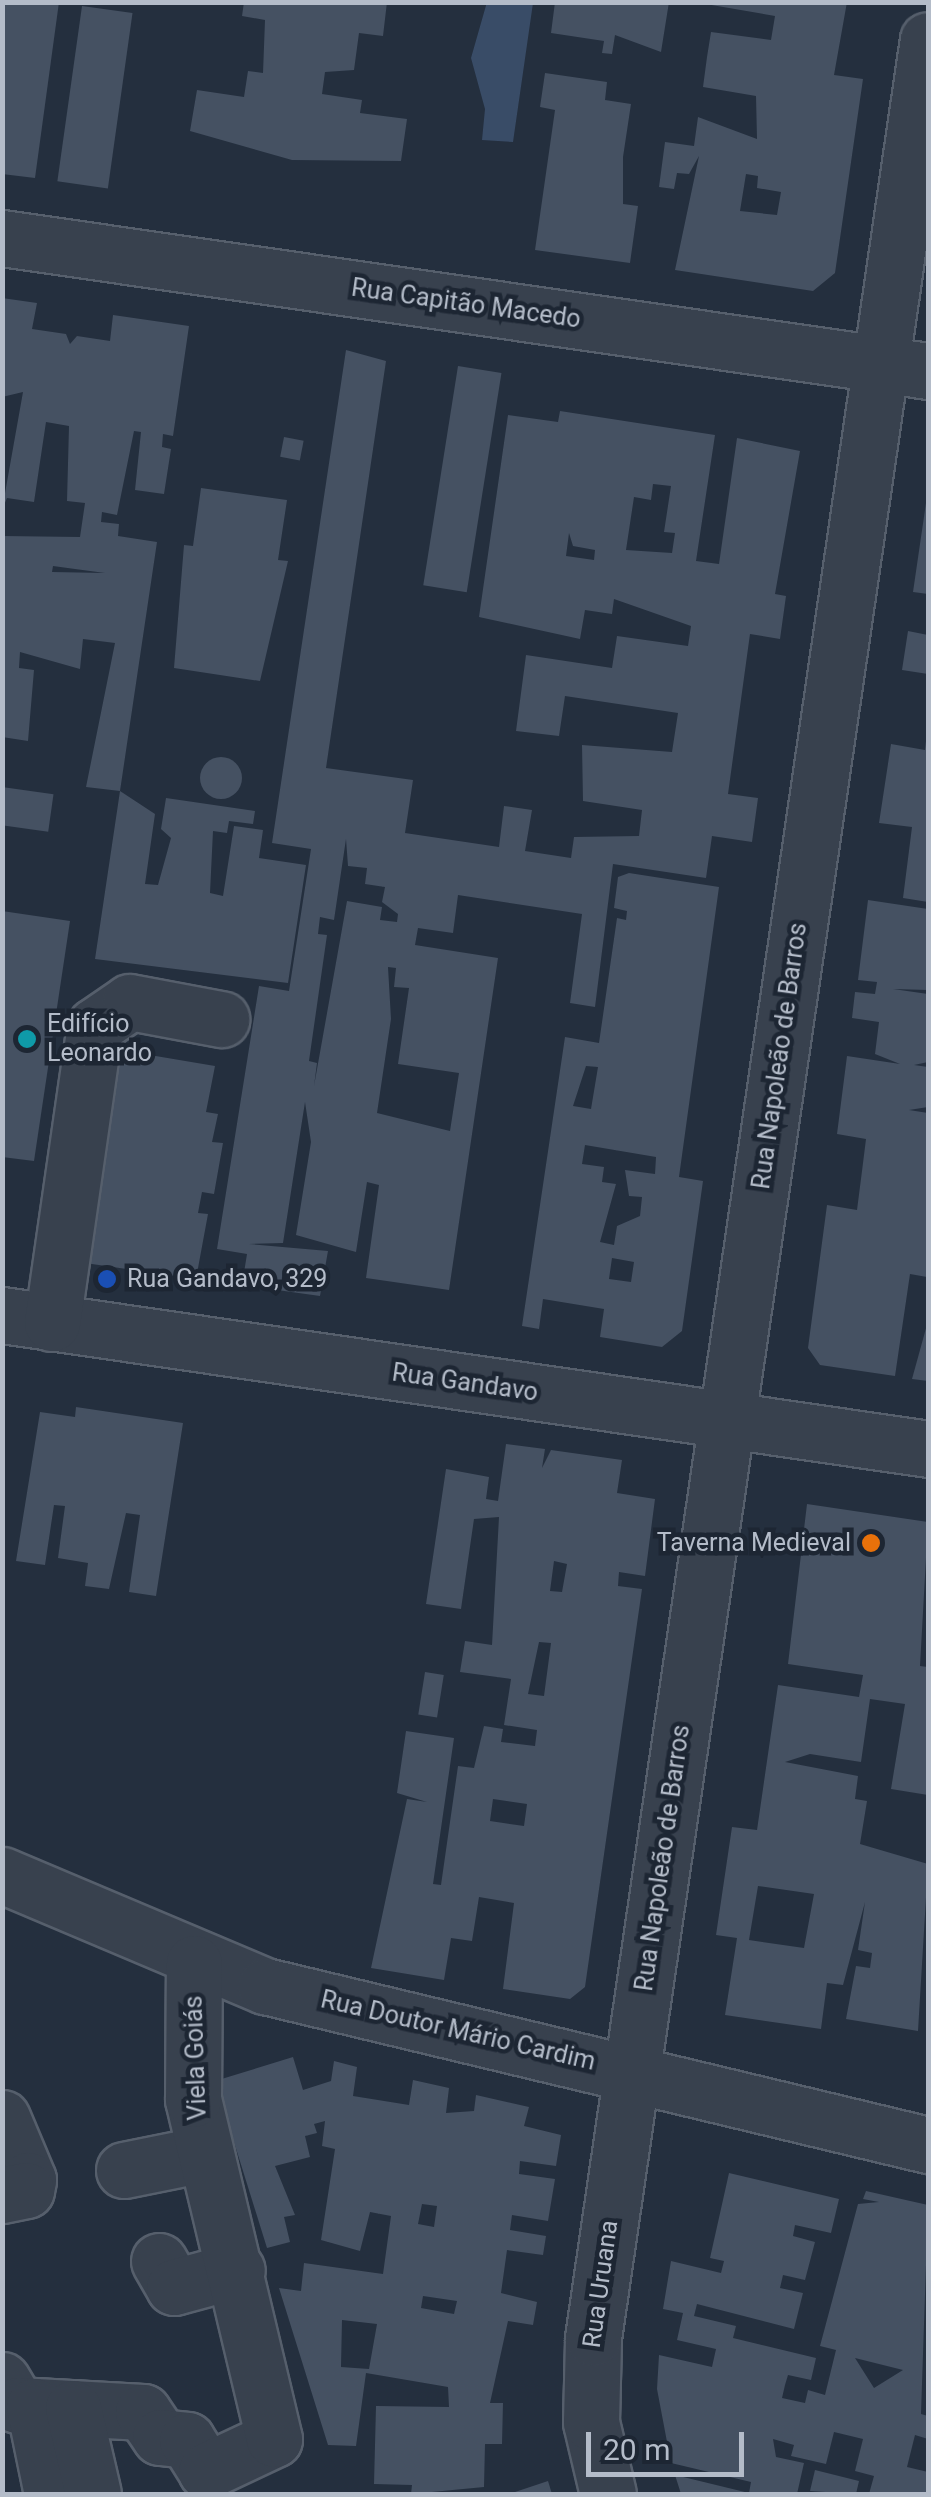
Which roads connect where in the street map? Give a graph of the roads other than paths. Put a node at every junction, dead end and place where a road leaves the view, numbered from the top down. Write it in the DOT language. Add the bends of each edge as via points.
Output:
graph roads {
  1 [pos="928,40"];
  2 [pos="2,238"];
  3 [pos="904,367"];
  4 [pos="221,1020"];
  5 [pos="28,1319"];
  6 [pos="728,1421"];
  7 [pos="928,1448"];
  8 [pos="2,1875"];
  9 [pos="194,1962"];
  10 [pos="631,2072"];
  11 [pos="2,2118"];
  12 [pos="928,2145"];
  13 [pos="203,2154"];
  14 [pos="124,2170"];
  15 [pos="2,2195"];
  16 [pos="159,2260"];
  17 [pos="237,2270"];
  18 [pos="36,2398"];
  19 [pos="52,2494"];
  20 [pos="93,2494"];
  21 [pos="608,2494"];
  1 -- 3 [label="street, Rua Napoleão de Barros"];
  2 -- 3 [label="street, Rua Capitão Macedo"];
  3 -- 6 [label="street, Rua Napoleão de Barros"];
  4 -- 5 [label="street" via="130,1002 95,1026"];
  5 -- 6 [label="street, Rua Gandavo"];
  6 -- 7 [label="street, Rua Gandavo"];
  6 -- 10 [label="street, Rua Napoleão de Barros"];
  8 -- 9 [label="street, Rua Doutor Mário Cardim"];
  9 -- 10 [label="street, Rua Doutor Mário Cardim"];
  9 -- 13 [label="street, Viela Goiás" via="193,2100"];
  10 -- 12 [label="street, Rua Doutor Mário Cardim"];
  10 -- 21 [label="street, Rua Uruana" via="588,2388"];
  11 -- 15 [label="street" via="28,2180 26,2190"];
  13 -- 14 [label="street, Viela Goiás"];
  13 -- 17 [label="street, Viela Goiás"];
  16 -- 17 [label="street" via="174,2286"];
  17 -- 18 [label="street, Viela Goiás" via="274,2439 206,2471 188,2440 160,2438 143,2412"];
  18 -- 19 [label="street"];
  18 -- 20 [label="street"];
}
